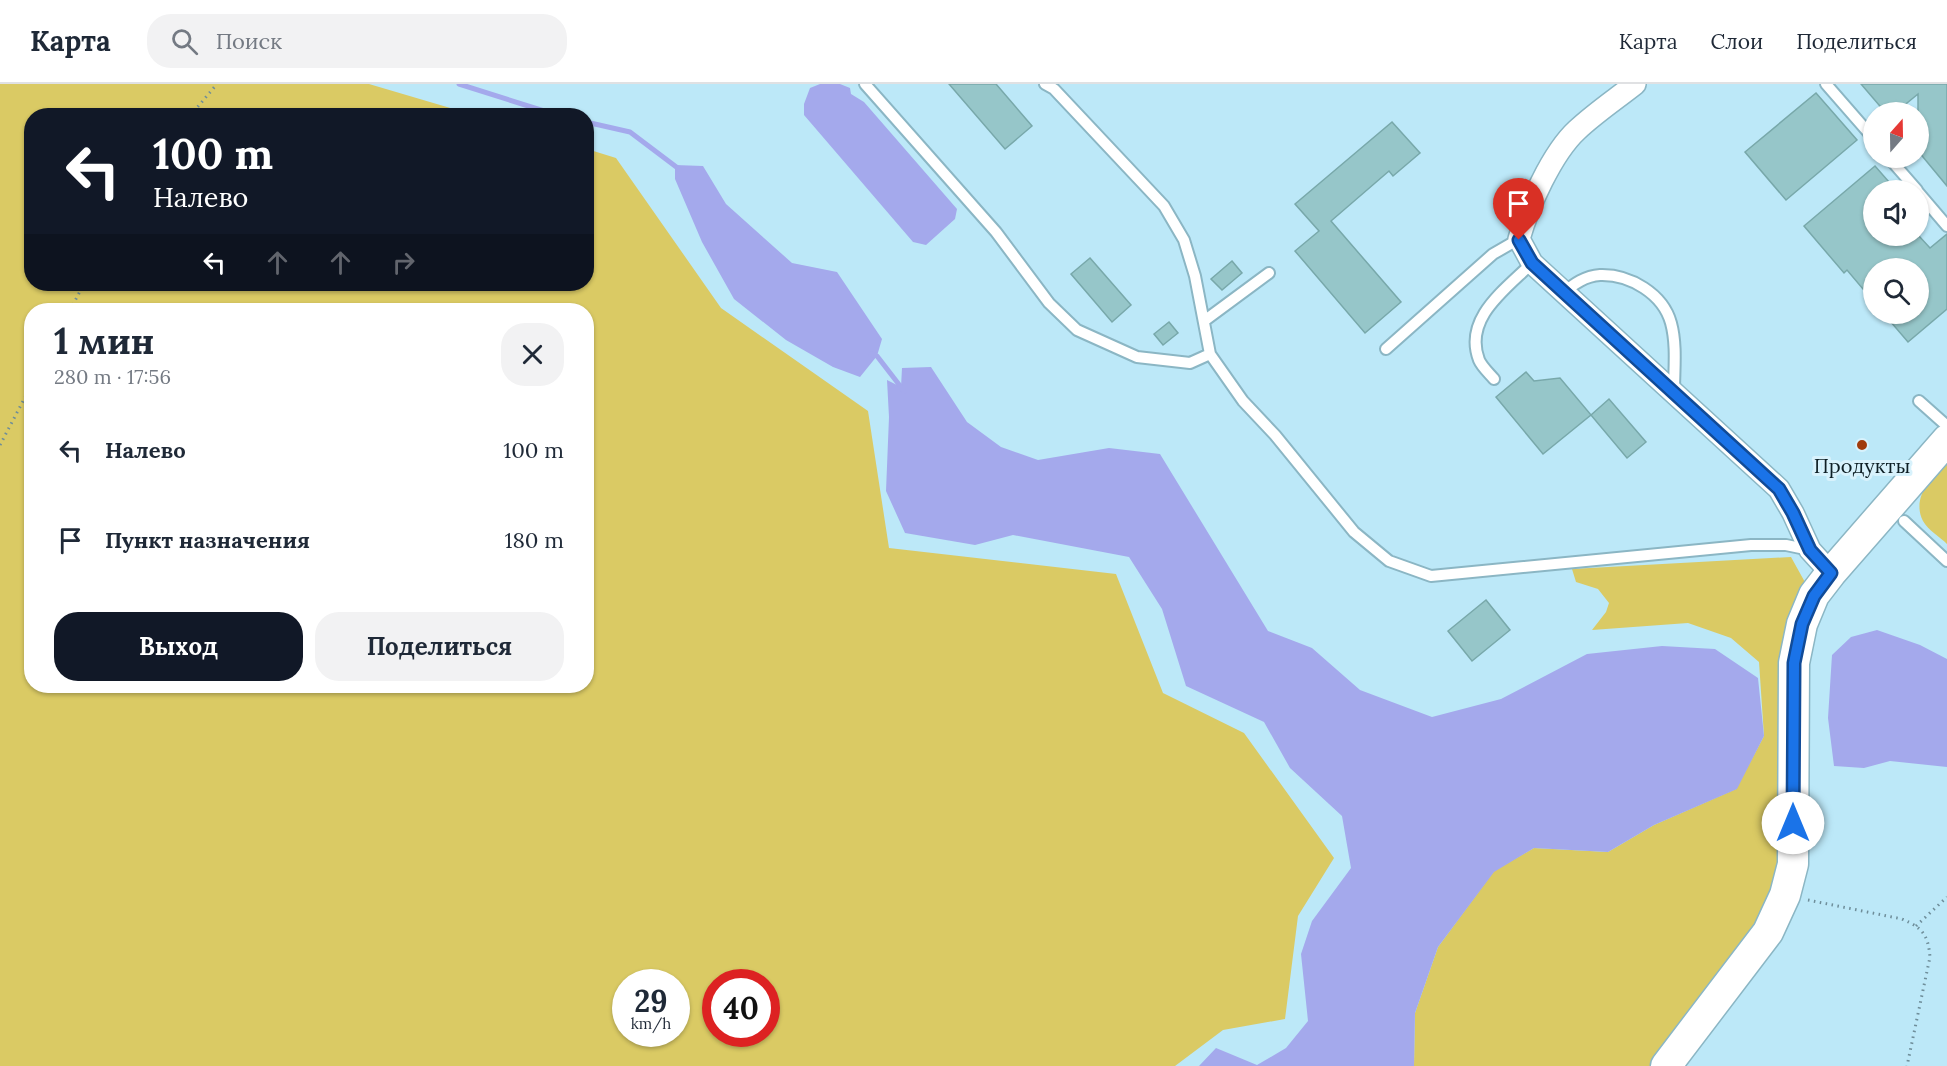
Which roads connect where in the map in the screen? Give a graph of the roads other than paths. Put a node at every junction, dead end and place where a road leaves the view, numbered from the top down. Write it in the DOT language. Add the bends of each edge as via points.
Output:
graph roads {
  1 [pos="865,84"];
  2 [pos="1045,84"];
  3 [pos="1635,84"];
  4 [pos="1826,84"];
  5 [pos="1863,127"];
  6 [pos="1898,168"];
  7 [pos="1908,180"];
  8 [pos="1929,204"];
  9 [pos="1947,226"];
  10 [pos="1519,240"];
  11 [pos="1532,263"];
  12 [pos="1269,273"];
  13 [pos="1563,293"];
  14 [pos="1204,321"];
  15 [pos="1386,349"];
  16 [pos="1210,354"];
  17 [pos="1494,379"];
  18 [pos="1674,393"];
  19 [pos="1919,401"];
  20 [pos="1947,426"];
  21 [pos="1947,440"];
  22 [pos="1896,514"];
  23 [pos="1810,550"];
  24 [pos="1947,561"];
  25 [pos="1831,573"];
  26 [pos="1666,1066"];
  1 -- 16 [label="lane" via="996,232 1049,303 1077,330 1137,357 1190,363"];
  2 -- 14 [label="lane" via="1164,206 1184,240"];
  3 -- 10 [label="street" via="1576,131 1548,170 1527,212"];
  4 -- 5 [label="lane"];
  6 -- 7 [label="lane"];
  8 -- 9 [label="lane"];
  10 -- 11 [label="street"];
  10 -- 15 [label="lane" via="1492,254"];
  11 -- 13 [label="street"];
  11 -- 17 [label="lane" via="1486,307 1480,323 1479,362"];
  12 -- 14 [label="lane"];
  13 -- 18 [label="street"];
  13 -- 18 [label="lane" via="1577,281 1600,275 1644,287 1662,302 1671,323"];
  14 -- 16 [label="lane"];
  16 -- 23 [label="lane" via="1243,401 1354,532 1389,561 1431,576 1751,545"];
  18 -- 23 [label="street" via="1779,489"];
  19 -- 20 [label="lane"];
  21 -- 22 [label="street"];
  22 -- 24 [label="lane"];
  22 -- 25 [label="street"];
  23 -- 25 [label="street"];
  25 -- 26 [label="street" via="1814,596 1802,624 1794,663 1793,864 1785,895 1768,932"];
}
